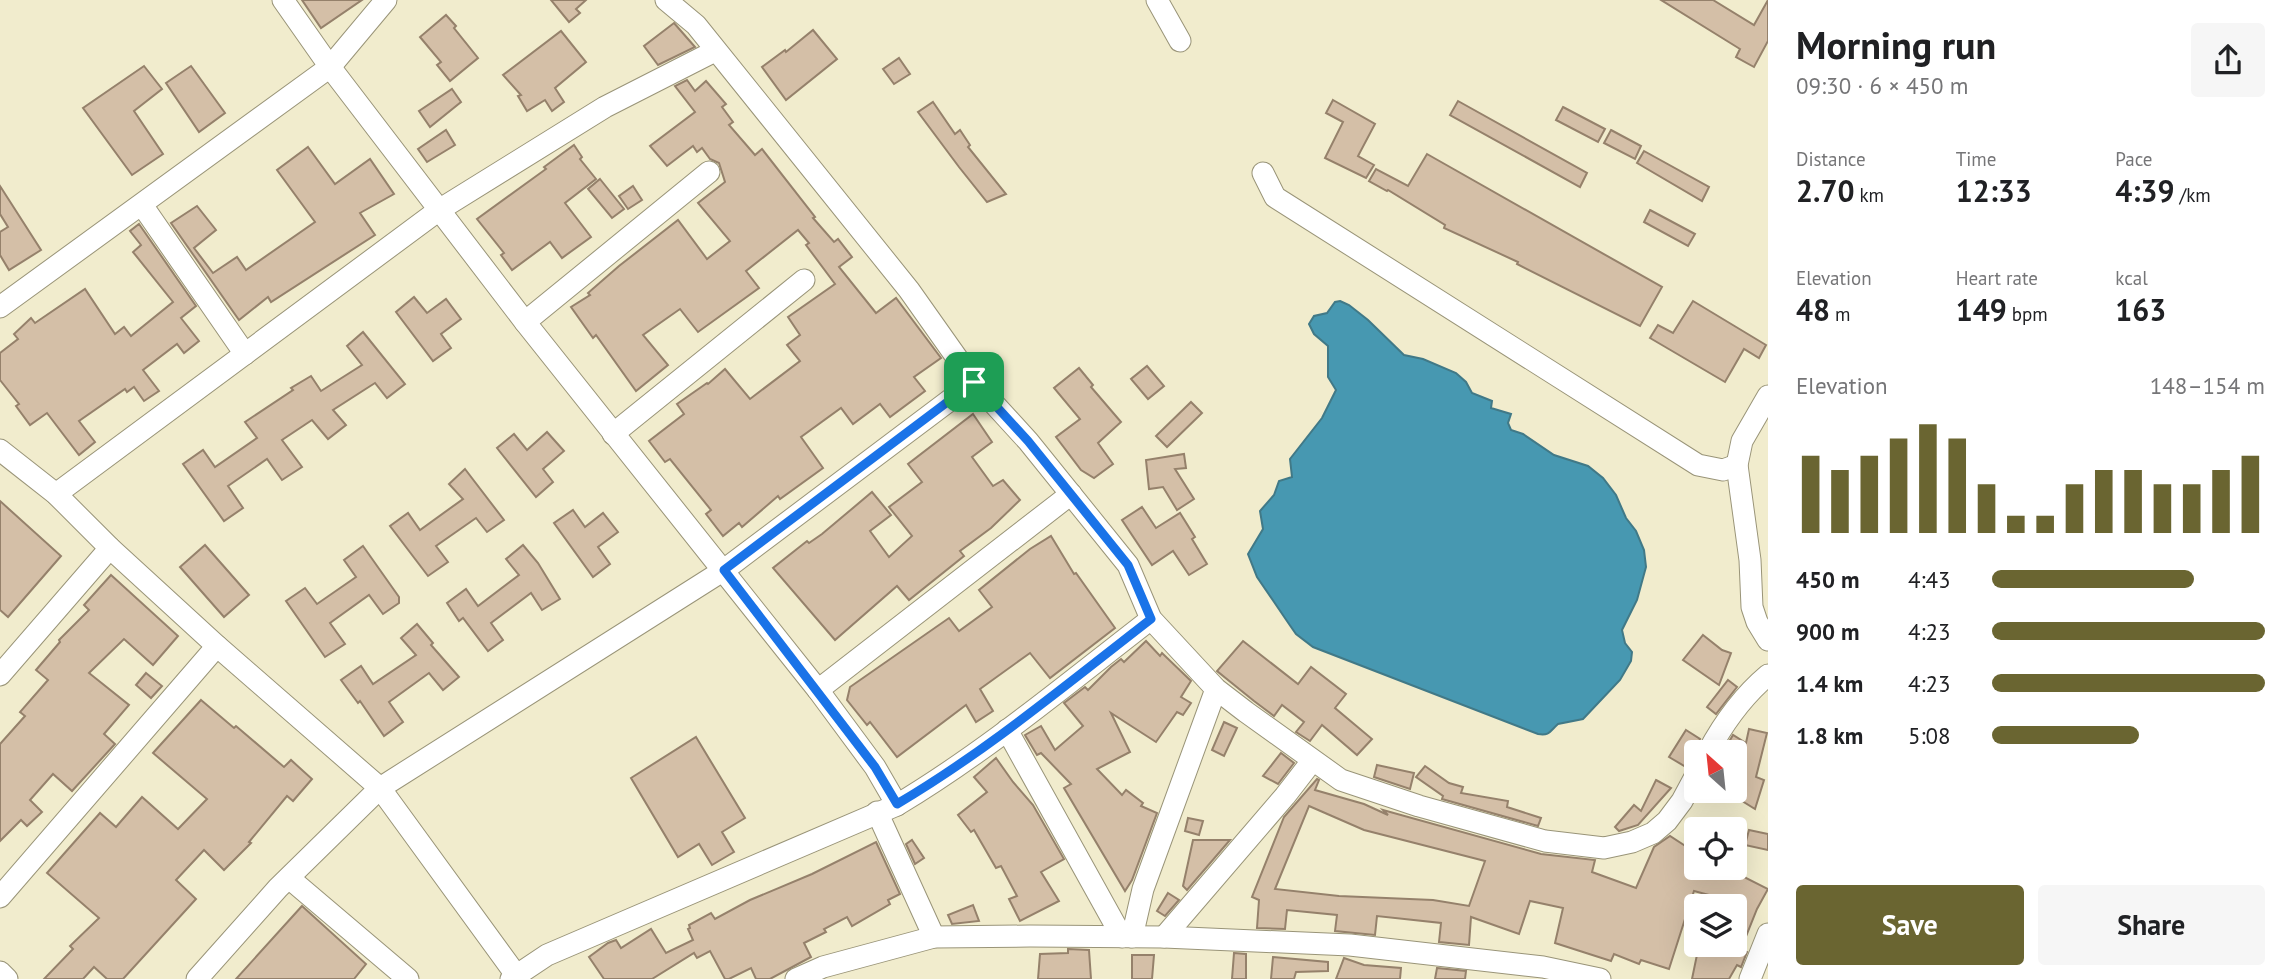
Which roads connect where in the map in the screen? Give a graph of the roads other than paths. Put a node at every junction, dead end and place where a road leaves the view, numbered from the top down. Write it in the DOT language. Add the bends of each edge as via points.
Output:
graph roads {
  1 [pos="283,0"];
  2 [pos="386,0"];
  3 [pos="666,0"];
  4 [pos="1157,0"];
  5 [pos="1180,41"];
  6 [pos="715,51"];
  7 [pos="330,67"];
  8 [pos="709,172"];
  9 [pos="1263,173"];
  10 [pos="142,205"];
  11 [pos="439,210"];
  12 [pos="804,280"];
  13 [pos="0,307"];
  14 [pos="526,322"];
  15 [pos="245,354"];
  16 [pos="974,382"];
  17 [pos="1768,396"];
  18 [pos="613,433"];
  19 [pos="2,456"];
  20 [pos="1737,465"];
  21 [pos="56,494"];
  22 [pos="1071,494"];
  23 [pos="110,548"];
  24 [pos="724,570"];
  25 [pos="1151,619"];
  26 [pos="1768,640"];
  27 [pos="216,646"];
  28 [pos="0,675"];
  29 [pos="1768,675"];
  30 [pos="1216,689"];
  31 [pos="818,691"];
  32 [pos="1007,730"];
  33 [pos="1714,740"];
  34 [pos="1311,761"];
  35 [pos="380,788"];
  36 [pos="1684,797"];
  37 [pos="897,804"];
  38 [pos="877,812"];
  39 [pos="289,878"];
  40 [pos="0,897"];
  41 [pos="1768,934"];
  42 [pos="934,937"];
  43 [pos="1127,937"];
  44 [pos="1164,937"];
  45 [pos="0,972"];
  46 [pos="515,977"];
  47 [pos="7,979"];
  48 [pos="197,979"];
  49 [pos="408,979"];
  50 [pos="796,979"];
  51 [pos="1600,979"];
  52 [pos="1750,979"];
  1 -- 7 [label="street"];
  2 -- 7 [label="street"];
  3 -- 6 [label="street" via="696,24"];
  4 -- 5 [label="street"];
  6 -- 11 [label="street" via="605,107"];
  6 -- 16 [label="street" via="909,290"];
  7 -- 10 [label="street"];
  7 -- 11 [label="street"];
  8 -- 14 [label="street"];
  9 -- 20 [label="street" via="1275,197 1698,465 1723,470"];
  10 -- 13 [label="street"];
  10 -- 15 [label="street"];
  11 -- 14 [label="street"];
  11 -- 15 [label="street"];
  12 -- 18 [label="street"];
  14 -- 18 [label="street"];
  15 -- 21 [label="street"];
  16 -- 22 [label="street"];
  16 -- 24 [label="street"];
  17 -- 20 [label="street" via="1742,441"];
  18 -- 24 [label="street"];
  19 -- 21 [label="street"];
  20 -- 26 [label="street" via="1752,607"];
  21 -- 23 [label="street"];
  22 -- 25 [label="street" via="1128,565"];
  22 -- 31 [label="street"];
  23 -- 27 [label="street"];
  23 -- 28 [label="street"];
  24 -- 31 [label="street"];
  24 -- 35 [label="street"];
  25 -- 30 [label="street"];
  25 -- 32 [label="street"];
  27 -- 35 [label="street"];
  27 -- 40 [label="street"];
  29 -- 33 [label="street"];
  30 -- 34 [label="street"];
  30 -- 43 [label="street"];
  31 -- 37 [label="street"];
  32 -- 37 [label="street"];
  32 -- 43 [label="street"];
  34 -- 36 [label="street" via="1341,780 1419,806 1545,841 1604,848 1653,833"];
  34 -- 44 [label="street"];
  35 -- 39 [label="street"];
  35 -- 46 [label="street"];
  37 -- 38 [label="street"];
  38 -- 42 [label="street"];
  38 -- 46 [label="street" via="547,955"];
  39 -- 48 [label="street"];
  39 -- 49 [label="street"];
  41 -- 52 [label="street"];
  42 -- 43 [label="street"];
  42 -- 50 [label="street" via="823,967"];
  43 -- 44 [label="street"];
  44 -- 51 [label="street" via="1350,945 1543,967"];
  45 -- 47 [label="street"];
}
